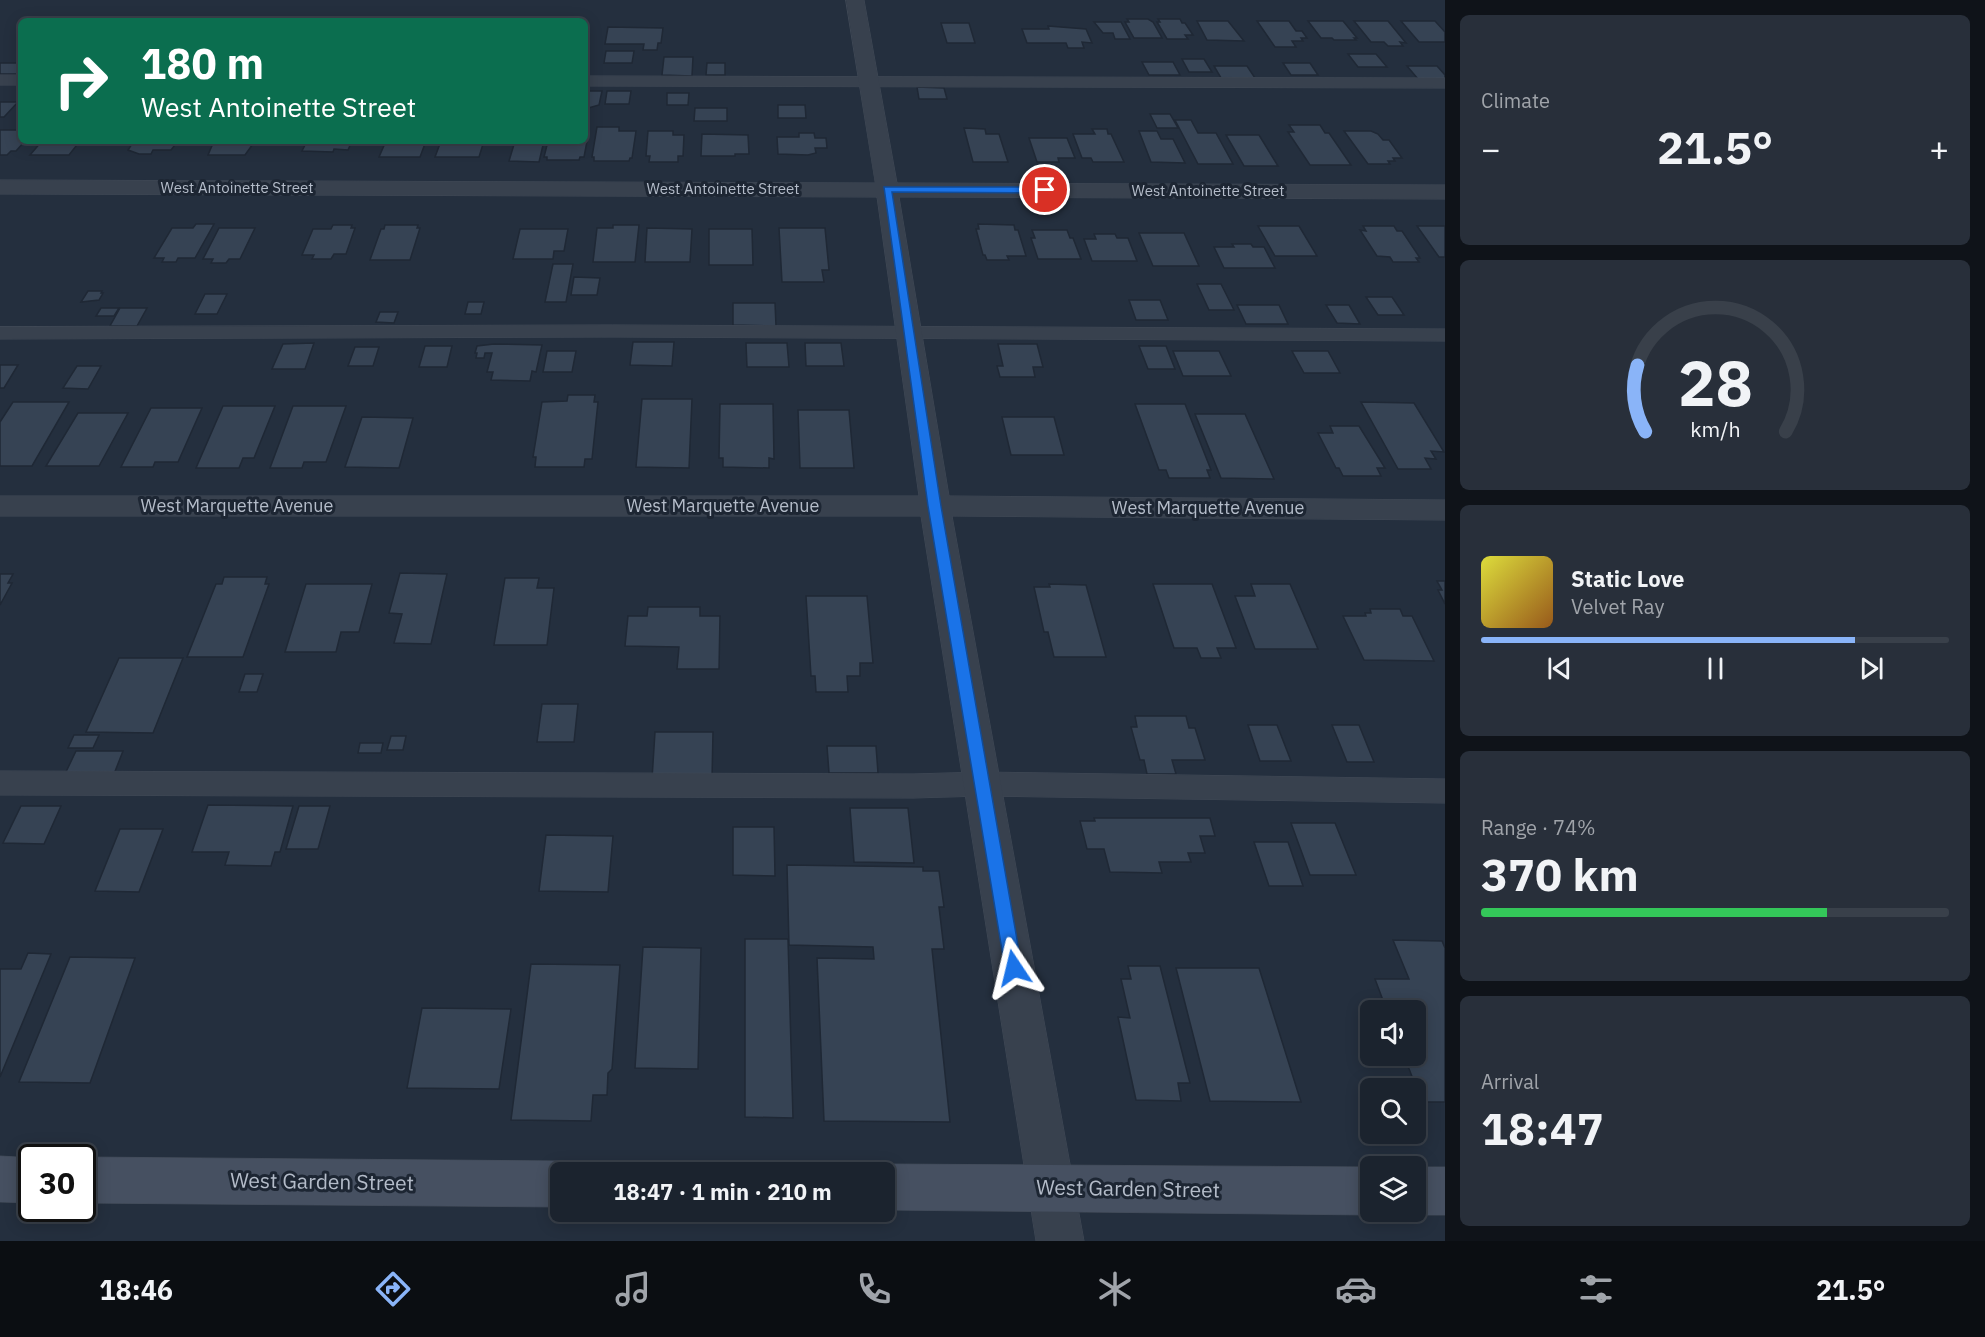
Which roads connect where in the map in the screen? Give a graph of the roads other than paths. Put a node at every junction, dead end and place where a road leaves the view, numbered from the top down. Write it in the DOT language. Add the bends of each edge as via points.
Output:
graph roads {
  1 [pos="855,0"];
  2 [pos="0,80"];
  3 [pos="18,80"];
  4 [pos="588,81"];
  5 [pos="868,82"];
  6 [pos="1445,83"];
  7 [pos="0,188"];
  8 [pos="887,189"];
  9 [pos="1445,192"];
  10 [pos="0,333"];
  11 [pos="908,334"];
  12 [pos="1445,335"];
  13 [pos="0,506"];
  14 [pos="934,506"];
  15 [pos="1445,510"];
  16 [pos="0,783"];
  17 [pos="982,784"];
  18 [pos="1445,791"];
  19 [pos="0,1179"];
  20 [pos="18,1180"];
  21 [pos="96,1180"];
  22 [pos="550,1184"];
  23 [pos="895,1187"];
  24 [pos="1051,1188"];
  25 [pos="1360,1191"];
  26 [pos="1426,1191"];
  27 [pos="1445,1191"];
  28 [pos="1060,1241"];
  1 -- 5 [label="street"];
  2 -- 3 [label="lane"];
  4 -- 5 [label="lane"];
  5 -- 6 [label="lane"];
  5 -- 8 [label="street"];
  7 -- 8 [label="street, West Antoinette Street"];
  8 -- 9 [label="street, West Antoinette Street"];
  8 -- 11 [label="street"];
  10 -- 11 [label="lane"];
  11 -- 12 [label="lane"];
  11 -- 14 [label="street"];
  13 -- 14 [label="street, West Marquette Avenue"];
  14 -- 15 [label="street, West Marquette Avenue"];
  14 -- 17 [label="street"];
  16 -- 17 [label="lane"];
  17 -- 18 [label="lane"];
  17 -- 24 [label="street"];
  19 -- 20 [label="main road"];
  21 -- 22 [label="main road, West Garden Street"];
  23 -- 24 [label="main road, West Garden Street"];
  24 -- 25 [label="main road, West Garden Street"];
  24 -- 28 [label="street"];
  26 -- 27 [label="main road"];
}
